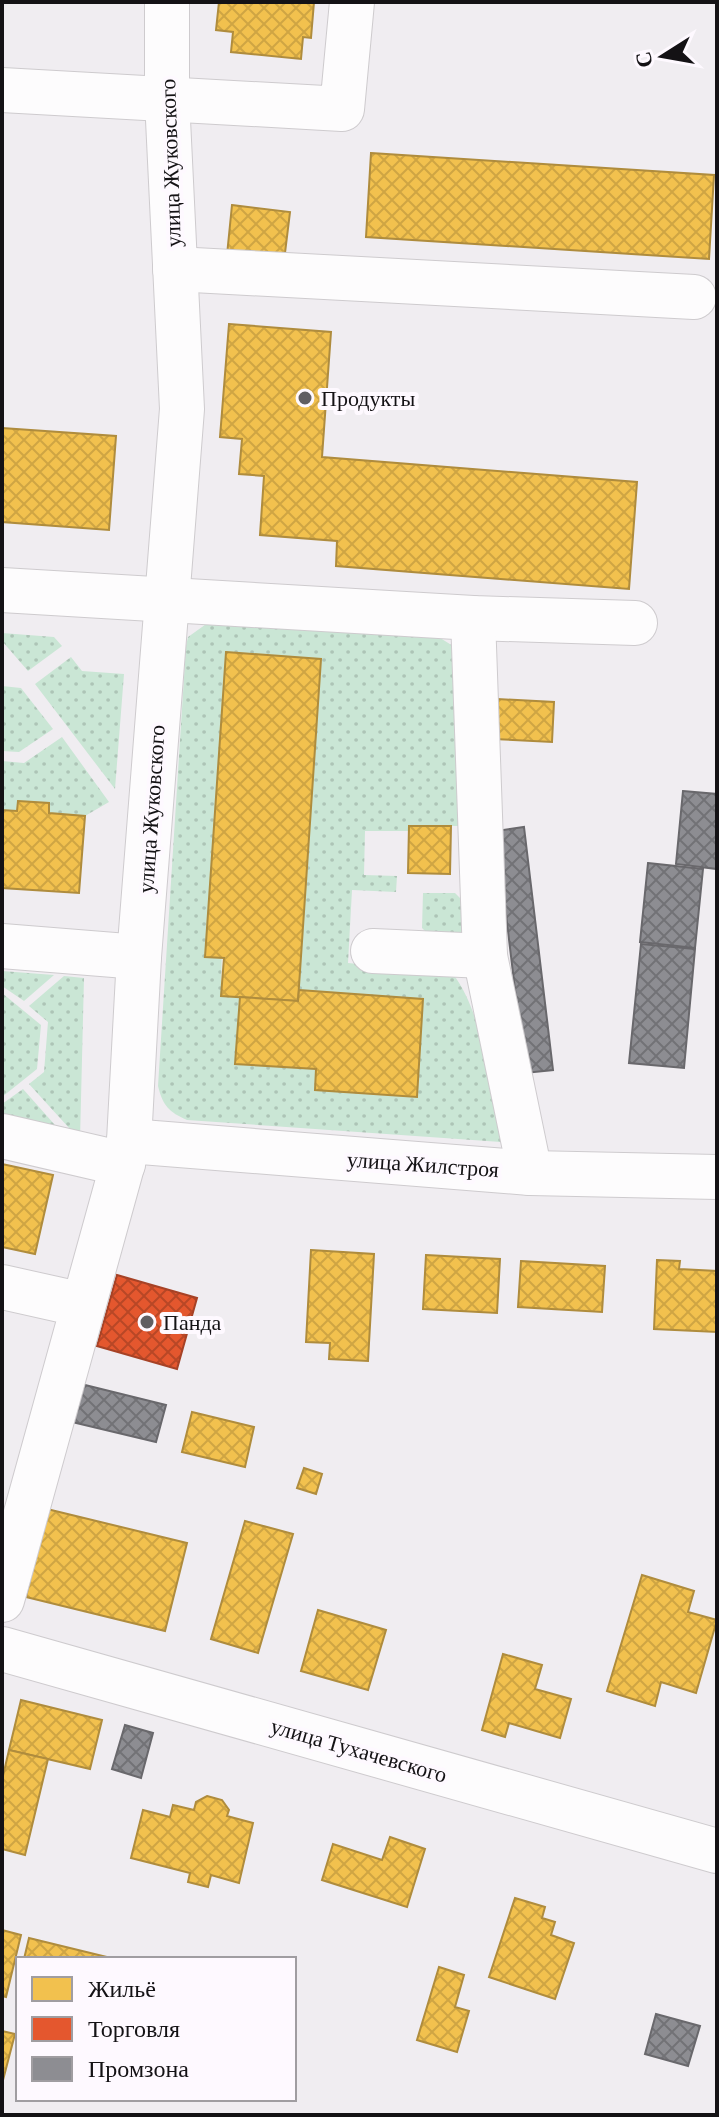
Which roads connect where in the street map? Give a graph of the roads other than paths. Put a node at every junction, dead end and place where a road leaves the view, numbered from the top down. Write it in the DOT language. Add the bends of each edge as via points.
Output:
graph roads {
  1 [pos="167,2"];
  2 [pos="352,2"];
  3 [pos="2,90"];
  4 [pos="167,99"];
  5 [pos="175,269"];
  6 [pos="694,297"];
  7 [pos="2,590"];
  8 [pos="167,600"];
  9 [pos="473,618"];
  10 [pos="635,623"];
  11 [pos="2,946"];
  12 [pos="373,951"];
  13 [pos="485,956"];
  14 [pos="139,957"];
  15 [pos="2,1136"];
  16 [pos="126,1153"];
  17 [pos="530,1173"];
  18 [pos="717,1177"];
  19 [pos="2,1287"];
  20 [pos="83,1305"];
  21 [pos="2,1600"];
  22 [pos="2,1649"];
  23 [pos="717,1851"];
  1 -- 4 [label="street, улица Жуковского"];
  2 -- 4 [label="street" via="342,109"];
  3 -- 4 [label="street"];
  4 -- 5 [label="street, улица Жуковского"];
  5 -- 6 [label="street"];
  5 -- 8 [label="street, улица Жуковского" via="182,409"];
  7 -- 8 [label="street"];
  8 -- 9 [label="street"];
  8 -- 14 [label="street, улица Жуковского"];
  9 -- 10 [label="street"];
  9 -- 13 [label="street"];
  11 -- 14 [label="street"];
  12 -- 13 [label="street"];
  13 -- 17 [label="street"];
  14 -- 16 [label="street, улица Жуковского"];
  15 -- 16 [label="street, улица Жилстроя"];
  16 -- 17 [label="street, улица Жилстроя"];
  16 -- 20 [label="street, улица Жуковского"];
  17 -- 18 [label="street, улица Жилстроя"];
  19 -- 20 [label="street"];
  20 -- 21 [label="street, улица Жуковского"];
  22 -- 23 [label="street, улица Тухачевского"];
}
